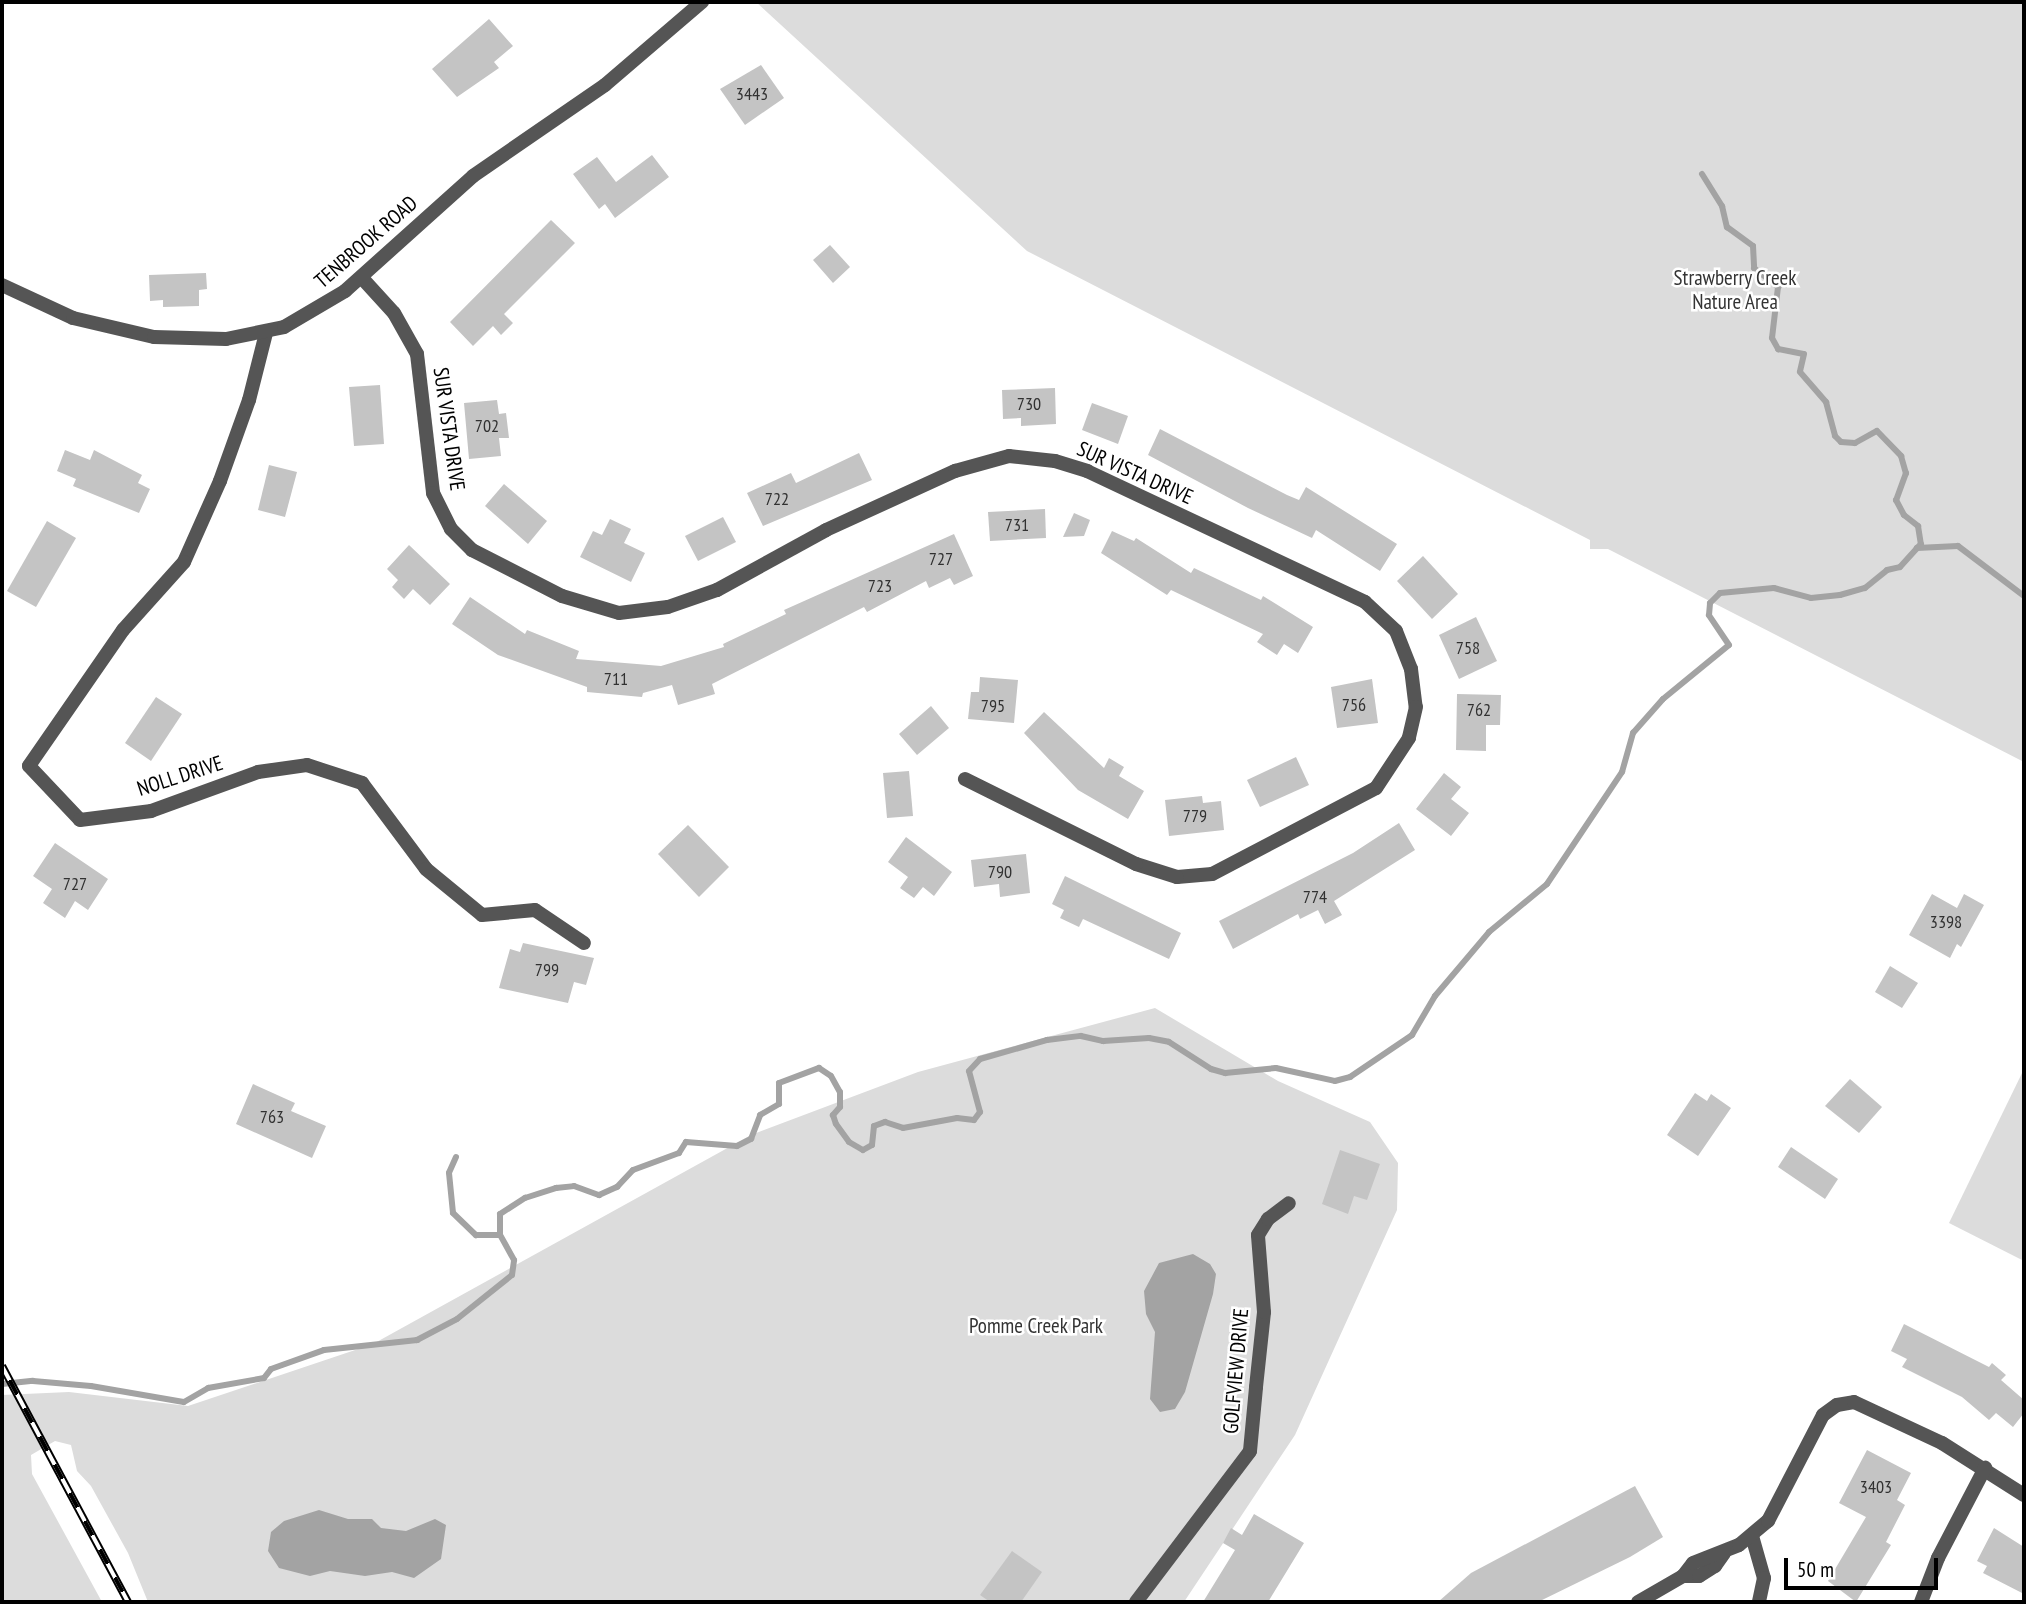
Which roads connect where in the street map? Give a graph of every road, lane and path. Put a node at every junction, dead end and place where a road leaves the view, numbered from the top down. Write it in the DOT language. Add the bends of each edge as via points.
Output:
graph roads {
  1 [pos="702,2"];
  2 [pos="362,278"];
  3 [pos="2,285"];
  4 [pos="265,333"];
  5 [pos="965,779"];
  6 [pos="584,943"];
  7 [pos="1289,1203"];
  8 [pos="1985,1468"];
  9 [pos="2024,1495"];
  10 [pos="1752,1536"];
  11 [pos="1136,1602"];
  12 [pos="1638,1602"];
  13 [pos="1759,1602"];
  14 [pos="1921,1602"];
  1 -- 2 [label="street, TENBROOK ROAD" via="605,85 473,176"];
  2 -- 4 [label="street, TENBROOK ROAD" via="312,314"];
  2 -- 5 [label="street, SUR VISTA DRIVE" via="394,313 417,354 433,493 451,529 472,550 562,596 619,613 668,607 716,590 826,530 955,471 1009,456 1087,471 1365,602 1396,631 1411,669 1416,708 1409,738 1376,788 1212,874 1177,877 1136,864"];
  3 -- 4 [label="street, TENBROOK ROAD" via="73,318 130,333 190,340"];
  4 -- 6 [label="street, NOLL DRIVE" via="249,400 184,562 123,631 29,766 80,820 150,811 258,772 307,765 362,783 426,869 482,915 535,910"];
  7 -- 11 [label="street, GOLFVIEW DRIVE" via="1268,1219 1258,1234 1264,1312 1250,1451"];
  8 -- 9 [label="street"];
  8 -- 10 [label="street" via="1854,1402 1837,1405 1823,1415 1780,1503"];
  8 -- 14 [label="street" via="1938,1558"];
  10 -- 12 [label="street" via="1699,1576 1683,1576"];
  10 -- 13 [label="street" via="1764,1578"];
}
